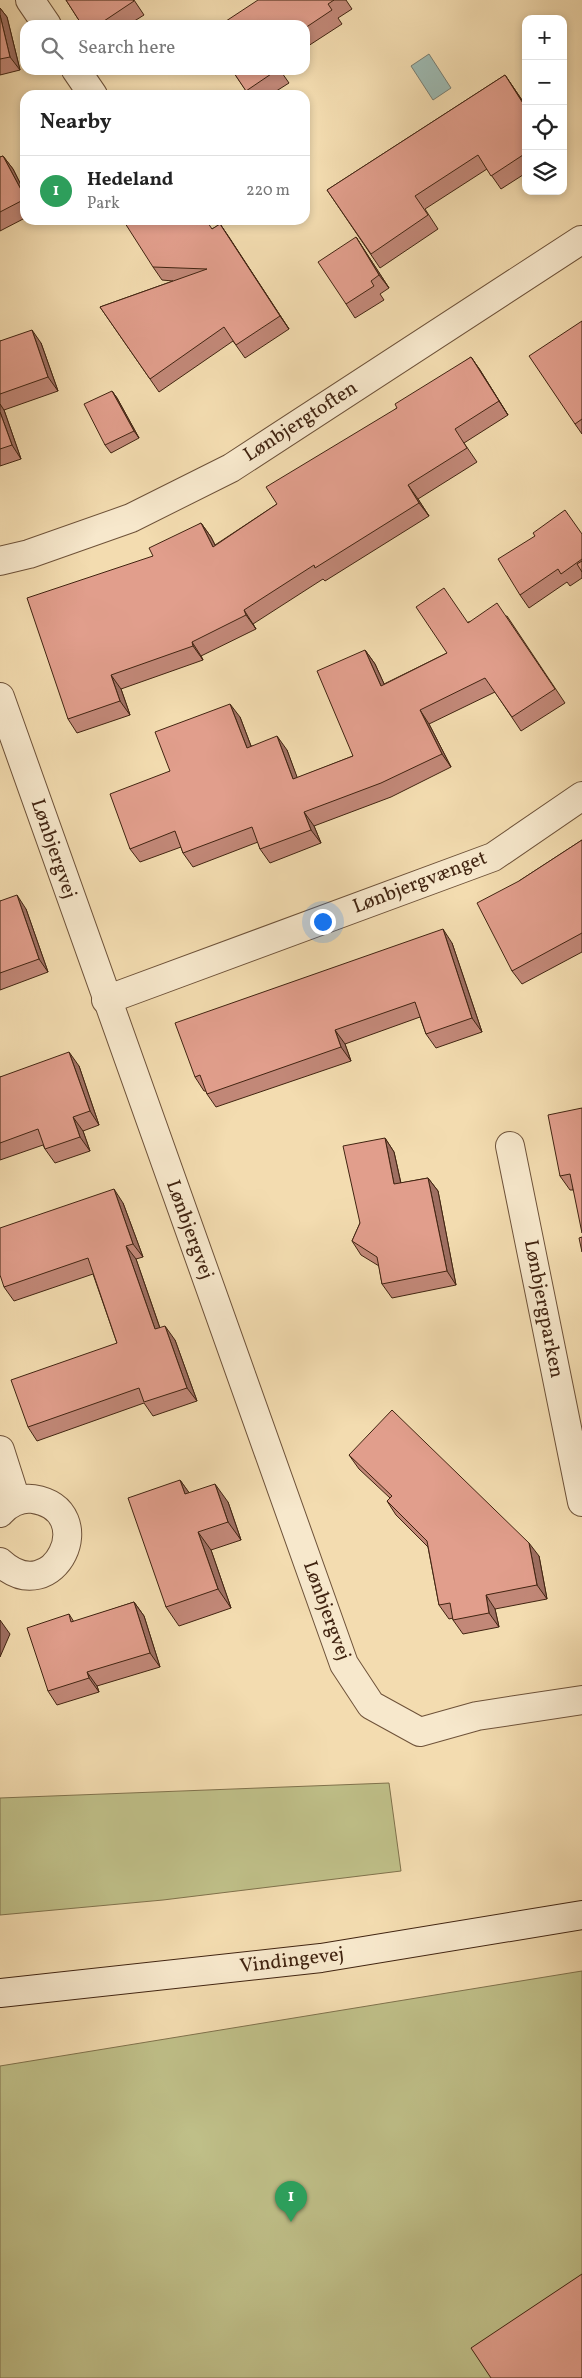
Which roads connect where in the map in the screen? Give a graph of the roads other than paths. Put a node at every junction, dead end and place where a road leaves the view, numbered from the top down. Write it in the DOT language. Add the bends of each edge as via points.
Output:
graph roads {
  1 [pos="30,0"];
  2 [pos="44,20"];
  3 [pos="79,75"];
  4 [pos="90,90"];
  5 [pos="581,240"];
  6 [pos="0,561"];
  7 [pos="0,698"];
  8 [pos="582,796"];
  9 [pos="106,1000"];
  10 [pos="510,1146"];
  11 [pos="0,1450"];
  12 [pos="582,1502"];
  13 [pos="8,1507"];
  14 [pos="0,1562"];
  15 [pos="582,1700"];
  16 [pos="582,1915"];
  17 [pos="0,1992"];
  1 -- 2 [label="street"];
  3 -- 4 [label="street"];
  5 -- 6 [label="street, Lønbjergtoften" via="231,468 131,518"];
  7 -- 9 [label="street, Lønbjergvej"];
  8 -- 9 [label="street, Lønbjergvænget" via="493,857"];
  9 -- 15 [label="street, Lønbjergvej" via="344,1664 371,1705 420,1732 477,1716"];
  10 -- 12 [label="street, Lønbjergparken"];
  11 -- 13 [label="street"];
  13 -- 14 [label="street" via="32,1498 46,1502 58,1511 66,1524 68,1539 64,1554 55,1566 42,1573 27,1576 12,1572"];
  16 -- 17 [label="street, Vindingevej" via="321,1958"];
}
